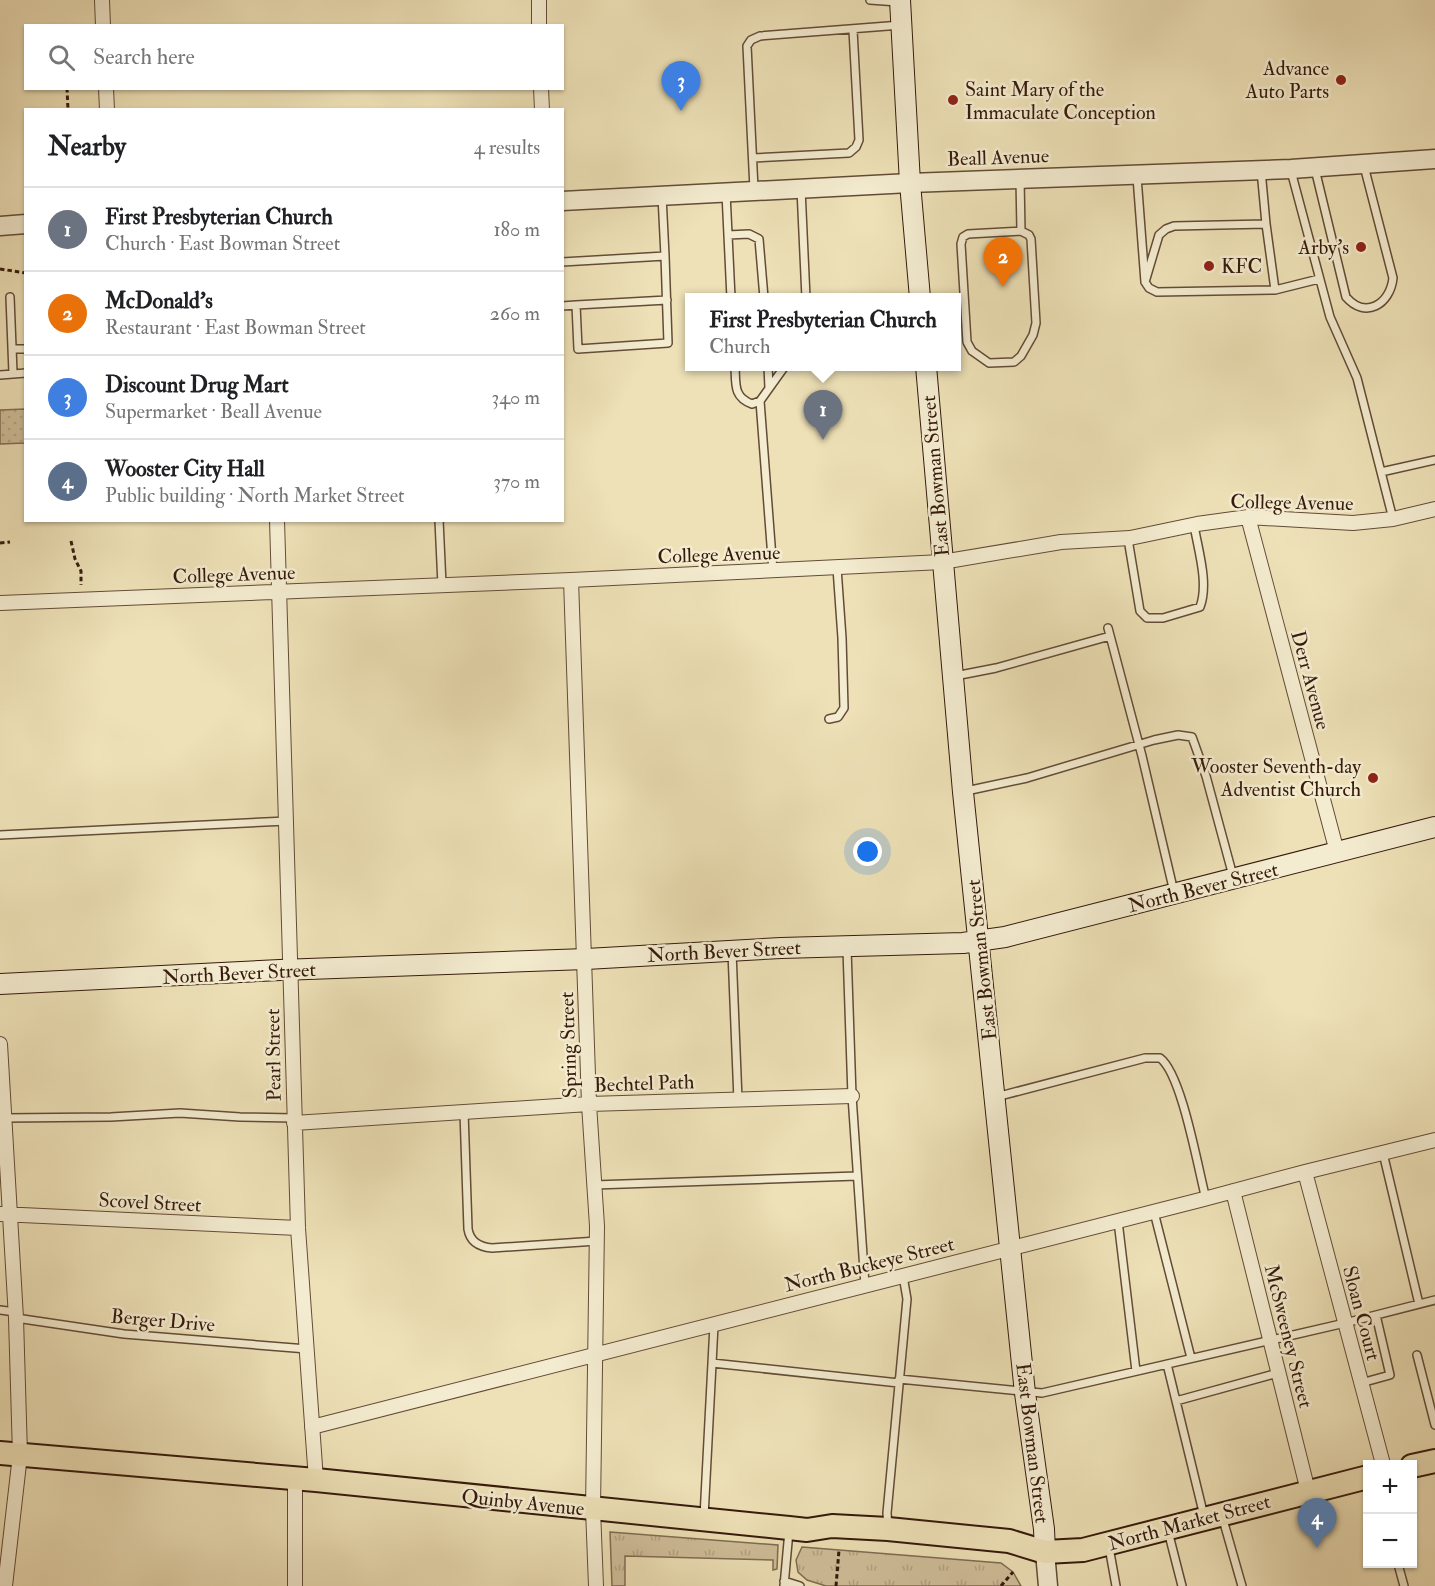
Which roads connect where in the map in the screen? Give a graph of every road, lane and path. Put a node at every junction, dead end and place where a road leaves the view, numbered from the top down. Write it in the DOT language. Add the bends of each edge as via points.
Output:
graph roads {
  1 [pos="102,0"];
  2 [pos="539,0"];
  3 [pos="870,0"];
  4 [pos="900,1"];
  5 [pos="103,24"];
  6 [pos="539,24"];
  7 [pos="901,25"];
  8 [pos="854,30"];
  9 [pos="67,90"];
  10 [pos="106,90"];
  11 [pos="541,90"];
  12 [pos="68,108"];
  13 [pos="107,108"];
  14 [pos="542,108"];
  15 [pos="753,158"];
  16 [pos="1435,159"];
  17 [pos="1364,164"];
  18 [pos="1314,167"];
  19 [pos="1291,168"];
  20 [pos="1261,170"];
  21 [pos="1136,175"];
  22 [pos="1020,179"];
  23 [pos="910,183"];
  24 [pos="801,189"];
  25 [pos="754,191"];
  26 [pos="726,193"];
  27 [pos="662,196"];
  28 [pos="564,201"];
  29 [pos="24,224"];
  30 [pos="1266,224"];
  31 [pos="0,225"];
  32 [pos="1021,231"];
  33 [pos="728,235"];
  34 [pos="665,256"];
  35 [pos="564,262"];
  36 [pos="0,269"];
  37 [pos="24,273"];
  38 [pos="1319,279"];
  39 [pos="1145,282"];
  40 [pos="1275,290"];
  41 [pos="731,293"];
  42 [pos="764,293"];
  43 [pos="806,293"];
  44 [pos="920,293"];
  45 [pos="10,297"];
  46 [pos="666,300"];
  47 [pos="576,305"];
  48 [pos="564,306"];
  49 [pos="966,318"];
  50 [pos="961,319"];
  51 [pos="12,349"];
  52 [pos="24,349"];
  53 [pos="735,371"];
  54 [pos="768,371"];
  55 [pos="781,371"];
  56 [pos="926,371"];
  57 [pos="13,373"];
  58 [pos="24,374"];
  59 [pos="0,375"];
  60 [pos="769,388"];
  61 [pos="760,401"];
  62 [pos="1435,460"];
  63 [pos="1381,472"];
  64 [pos="1435,509"];
  65 [pos="1248,517"];
  66 [pos="1393,519"];
  67 [pos="277,522"];
  68 [pos="439,522"];
  69 [pos="1194,525"];
  70 [pos="1128,539"];
  71 [pos="71,541"];
  72 [pos="10,542"];
  73 [pos="0,543"];
  74 [pos="942,562"];
  75 [pos="837,568"];
  76 [pos="773,571"];
  77 [pos="571,580"];
  78 [pos="81,585"];
  79 [pos="442,585"];
  80 [pos="279,592"];
  81 [pos="0,603"];
  82 [pos="953,676"];
  83 [pos="829,719"];
  84 [pos="1139,745"];
  85 [pos="963,792"];
  86 [pos="287,821"];
  87 [pos="1435,827"];
  88 [pos="0,835"];
  89 [pos="1337,852"];
  90 [pos="1233,879"];
  91 [pos="1174,894"];
  92 [pos="980,940"];
  93 [pos="847,945"];
  94 [pos="732,950"];
  95 [pos="586,959"];
  96 [pos="291,970"];
  97 [pos="0,984"];
  98 [pos="0,1044"];
  99 [pos="852,1096"];
  100 [pos="995,1097"];
  101 [pos="738,1100"];
  102 [pos="589,1104"];
  103 [pos="464,1112"];
  104 [pos="4,1118"];
  105 [pos="294,1120"];
  106 [pos="1435,1140"];
  107 [pos="1383,1153"];
  108 [pos="1305,1172"];
  109 [pos="857,1176"];
  110 [pos="594,1185"];
  111 [pos="1233,1191"];
  112 [pos="1206,1199"];
  113 [pos="1154,1212"];
  114 [pos="5,1214"];
  115 [pos="1118,1221"];
  116 [pos="298,1228"];
  117 [pos="597,1241"];
  118 [pos="1003,1250"];
  119 [pos="903,1276"];
  120 [pos="865,1285"];
  121 [pos="1435,1300"];
  122 [pos="1419,1304"];
  123 [pos="0,1310"];
  124 [pos="16,1315"];
  125 [pos="1376,1315"];
  126 [pos="1345,1323"];
  127 [pos="714,1325"];
  128 [pos="1270,1340"];
  129 [pos="307,1349"];
  130 [pos="596,1354"];
  131 [pos="1417,1355"];
  132 [pos="1191,1358"];
  133 [pos="712,1363"];
  134 [pos="1167,1364"];
  135 [pos="1136,1371"];
  136 [pos="1278,1373"];
  137 [pos="899,1381"];
  138 [pos="1361,1383"];
  139 [pos="1025,1393"];
  140 [pos="1176,1401"];
  141 [pos="1435,1425"];
  142 [pos="312,1427"];
  143 [pos="10,1454"];
  144 [pos="1382,1460"];
  145 [pos="1435,1461"];
  146 [pos="1417,1465"];
  147 [pos="1363,1478"];
  148 [pos="305,1479"];
  149 [pos="1308,1491"];
  150 [pos="593,1509"];
  151 [pos="1213,1516"];
  152 [pos="704,1520"];
  153 [pos="789,1528"];
  154 [pos="1167,1528"];
  155 [pos="888,1529"];
  156 [pos="1108,1544"];
  157 [pos="839,1550"];
  158 [pos="1045,1552"];
  159 [pos="1399,1568"];
  160 [pos="1013,1572"];
  161 [pos="784,1584"];
  162 [pos="5,1586"];
  163 [pos="295,1586"];
  164 [pos="596,1586"];
  165 [pos="800,1586"];
  166 [pos="836,1586"];
  167 [pos="1001,1586"];
  168 [pos="1048,1586"];
  169 [pos="1116,1586"];
  170 [pos="1182,1586"];
  171 [pos="1242,1586"];
  172 [pos="1404,1586"];
  1 -- 5 [label="street"];
  2 -- 6 [label="street"];
  3 -- 4 [label="lane"];
  4 -- 7 [label="main road"];
  7 -- 8 [label="lane"];
  7 -- 23 [label="main road"];
  8 -- 15 [label="lane" via="859,140 856,147 849,153"];
  8 -- 15 [label="lane" via="760,36 747,46"];
  9 -- 12 [label="path"];
  10 -- 13 [label="street"];
  11 -- 14 [label="street"];
  15 -- 25 [label="lane"];
  16 -- 17 [label="street, Beall Avenue"];
  17 -- 18 [label="street, Beall Avenue"];
  17 -- 18 [label="lane" via="1393,278 1388,297 1366,308 1354,306 1347,297"];
  18 -- 19 [label="street, Beall Avenue"];
  19 -- 20 [label="street, Beall Avenue"];
  19 -- 38 [label="lane"];
  20 -- 21 [label="street, Beall Avenue"];
  20 -- 30 [label="lane"];
  21 -- 22 [label="street, Beall Avenue"];
  21 -- 39 [label="lane"];
  22 -- 23 [label="street, Beall Avenue"];
  22 -- 32 [label="lane"];
  23 -- 24 [label="street, Beall Avenue"];
  23 -- 44 [label="main road"];
  24 -- 25 [label="street, Beall Avenue"];
  24 -- 43 [label="lane"];
  25 -- 26 [label="street, Beall Avenue"];
  26 -- 27 [label="street, Beall Avenue"];
  26 -- 33 [label="lane"];
  27 -- 28 [label="street, Beall Avenue"];
  27 -- 34 [label="lane"];
  29 -- 31 [label="street"];
  30 -- 39 [label="lane" via="1166,229 1159,235"];
  30 -- 40 [label="lane"];
  32 -- 49 [label="lane" via="963,237"];
  32 -- 49 [label="lane" via="1031,239 1036,323 1021,357 1014,362 985,362 969,347"];
  33 -- 41 [label="lane"];
  33 -- 42 [label="lane" via="749,234 759,239"];
  34 -- 35 [label="lane"];
  34 -- 46 [label="lane"];
  36 -- 37 [label="path"];
  38 -- 40 [label="lane"];
  38 -- 63 [label="lane" via="1330,317 1357,378"];
  39 -- 40 [label="lane" via="1157,292"];
  45 -- 51 [label="lane"];
  46 -- 47 [label="lane"];
  46 -- 47 [label="lane" via="668,343 579,349"];
  47 -- 48 [label="lane"];
  49 -- 50 [label="lane"];
  51 -- 52 [label="lane"];
  51 -- 57 [label="lane"];
  53 -- 61 [label="lane" via="737,390 743,401"];
  54 -- 60 [label="lane"];
  55 -- 60 [label="lane"];
  56 -- 74 [label="main road, East Bowman Street"];
  57 -- 58 [label="lane"];
  57 -- 59 [label="lane"];
  60 -- 61 [label="lane"];
  61 -- 76 [label="lane"];
  62 -- 63 [label="lane"];
  63 -- 66 [label="lane"];
  64 -- 66 [label="street, College Avenue"];
  65 -- 66 [label="street, College Avenue" via="1353,523"];
  65 -- 69 [label="street, College Avenue"];
  65 -- 89 [label="street, Derr Avenue"];
  67 -- 80 [label="street, Pearl Street"];
  68 -- 79 [label="lane"];
  69 -- 70 [label="street, College Avenue"];
  69 -- 70 [label="lane" via="1203,582 1200,607 1163,618 1147,618 1140,611"];
  70 -- 74 [label="street, College Avenue" via="1061,542"];
  71 -- 78 [label="path" via="81,571"];
  72 -- 73 [label="path"];
  74 -- 75 [label="street, College Avenue"];
  74 -- 82 [label="main road, East Bowman Street"];
  75 -- 76 [label="street, College Avenue"];
  75 -- 83 [label="lane" via="844,708 838,717"];
  76 -- 77 [label="street, College Avenue"];
  77 -- 79 [label="street, College Avenue"];
  77 -- 95 [label="street, Spring Street"];
  79 -- 80 [label="street, College Avenue"];
  80 -- 81 [label="street, College Avenue"];
  80 -- 86 [label="street, Pearl Street"];
  82 -- 84 [label="lane" via="996,668 1109,632"];
  82 -- 85 [label="main road, East Bowman Street"];
  84 -- 85 [label="lane"];
  84 -- 90 [label="lane" via="1178,735 1192,737"];
  84 -- 91 [label="lane"];
  85 -- 92 [label="main road, East Bowman Street"];
  86 -- 88 [label="lane"];
  86 -- 96 [label="street, Pearl Street"];
  87 -- 89 [label="main road, North Bever Street"];
  89 -- 90 [label="main road, North Bever Street"];
  90 -- 91 [label="main road, North Bever Street"];
  91 -- 92 [label="main road, North Bever Street"];
  92 -- 93 [label="main road, North Bever Street"];
  92 -- 100 [label="main road, East Bowman Street"];
  93 -- 94 [label="main road, North Bever Street"];
  93 -- 99 [label="lane"];
  94 -- 95 [label="main road, North Bever Street"];
  94 -- 101 [label="lane"];
  95 -- 96 [label="main road, North Bever Street"];
  95 -- 102 [label="street, Spring Street"];
  96 -- 97 [label="main road, North Bever Street"];
  96 -- 105 [label="street, Pearl Street"];
  98 -- 104 [label="street"];
  99 -- 101 [label="street, Bechtel Path"];
  99 -- 109 [label="lane"];
  100 -- 112 [label="lane" via="1145,1058 1160,1058 1167,1065 1179,1096"];
  100 -- 118 [label="main road, East Bowman Street"];
  101 -- 102 [label="street, Bechtel Path"];
  102 -- 103 [label="street, Bechtel Path"];
  102 -- 110 [label="street, Spring Street"];
  103 -- 105 [label="street, Bechtel Path"];
  103 -- 117 [label="lane" via="468,1229 474,1242 492,1248"];
  104 -- 105 [label="lane" via="180,1113"];
  104 -- 114 [label="street"];
  105 -- 116 [label="street, Pearl Street"];
  106 -- 107 [label="street, North Buckeye Street"];
  107 -- 108 [label="street, North Buckeye Street"];
  107 -- 122 [label="lane"];
  108 -- 111 [label="street, North Buckeye Street"];
  108 -- 126 [label="street, Sloan Court"];
  109 -- 110 [label="lane"];
  109 -- 120 [label="lane"];
  110 -- 117 [label="street, Spring Street"];
  111 -- 112 [label="street, North Buckeye Street"];
  111 -- 128 [label="street, McSweeney Street"];
  112 -- 113 [label="street, North Buckeye Street"];
  113 -- 115 [label="street, North Buckeye Street"];
  113 -- 132 [label="lane"];
  114 -- 116 [label="street, Scovel Street"];
  114 -- 124 [label="street"];
  115 -- 118 [label="street, North Buckeye Street"];
  115 -- 135 [label="lane"];
  116 -- 129 [label="street, Pearl Street"];
  117 -- 130 [label="street, Spring Street"];
  118 -- 119 [label="street, North Buckeye Street"];
  118 -- 139 [label="main road, East Bowman Street"];
  119 -- 120 [label="street, North Buckeye Street"];
  119 -- 137 [label="lane" via="907,1299"];
  120 -- 127 [label="street, North Buckeye Street"];
  121 -- 122 [label="lane"];
  122 -- 125 [label="lane"];
  123 -- 124 [label="lane, Berger Drive"];
  124 -- 129 [label="lane, Berger Drive" via="124,1334"];
  124 -- 143 [label="street"];
  125 -- 126 [label="lane"];
  125 -- 138 [label="lane" via="1390,1375"];
  126 -- 128 [label="lane"];
  126 -- 138 [label="street, Sloan Court"];
  127 -- 130 [label="street, North Buckeye Street"];
  127 -- 133 [label="lane"];
  128 -- 132 [label="lane"];
  128 -- 136 [label="street, McSweeney Street"];
  129 -- 142 [label="street, Pearl Street"];
  130 -- 142 [label="street, North Buckeye Street"];
  130 -- 150 [label="street, Spring Street"];
  131 -- 141 [label="lane"];
  132 -- 134 [label="lane"];
  133 -- 137 [label="lane"];
  133 -- 152 [label="lane"];
  134 -- 135 [label="lane"];
  134 -- 140 [label="lane"];
  135 -- 139 [label="lane" via="1042,1393"];
  136 -- 140 [label="lane"];
  136 -- 149 [label="street, McSweeney Street"];
  137 -- 139 [label="lane"];
  137 -- 155 [label="lane"];
  138 -- 144 [label="street, Sloan Court"];
  139 -- 158 [label="main road, East Bowman Street"];
  140 -- 151 [label="lane"];
  142 -- 148 [label="street, Pearl Street"];
  143 -- 148 [label="main road, Quinby Avenue"];
  143 -- 162 [label="street"];
  145 -- 146 [label="main road"];
  147 -- 149 [label="main road, North Market Street"];
  148 -- 150 [label="main road, Quinby Avenue"];
  148 -- 163 [label="street, Pearl Street"];
  149 -- 151 [label="main road, North Market Street"];
  150 -- 152 [label="main road, Quinby Avenue"];
  150 -- 164 [label="street, Spring Street"];
  151 -- 154 [label="main road, North Market Street"];
  151 -- 171 [label="lane"];
  152 -- 153 [label="main road, Quinby Avenue"];
  153 -- 155 [label="main road, Quinby Avenue"];
  153 -- 161 [label="lane"];
  154 -- 156 [label="main road, North Market Street"];
  154 -- 170 [label="lane"];
  155 -- 158 [label="main road, Quinby Avenue" via="1009,1541"];
  156 -- 158 [label="main road, North Market Street"];
  156 -- 169 [label="lane"];
  157 -- 166 [label="path"];
  158 -- 168 [label="street"];
  159 -- 172 [label="lane"];
  160 -- 167 [label="path"];
  161 -- 165 [label="lane"];
}
